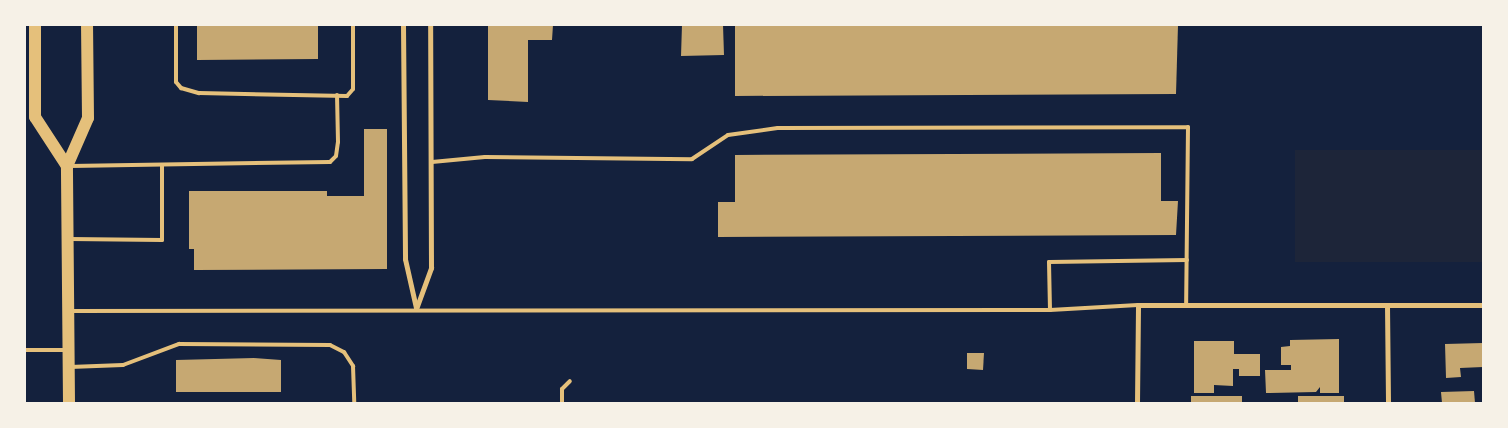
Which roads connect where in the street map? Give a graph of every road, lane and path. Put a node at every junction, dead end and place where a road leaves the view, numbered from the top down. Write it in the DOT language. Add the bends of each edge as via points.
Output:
graph roads {
  1 [pos="35,25"];
  2 [pos="87,25"];
  3 [pos="176,25"];
  4 [pos="353,25"];
  5 [pos="403,25"];
  6 [pos="430,25"];
  7 [pos="337,95"];
  8 [pos="432,162"];
  9 [pos="162,165"];
  10 [pos="67,166"];
  11 [pos="68,239"];
  12 [pos="1187,260"];
  13 [pos="1138,305"];
  14 [pos="1186,305"];
  15 [pos="1387,305"];
  16 [pos="1483,305"];
  17 [pos="416,309"];
  18 [pos="1050,310"];
  19 [pos="69,311"];
  20 [pos="25,350"];
  21 [pos="69,350"];
  22 [pos="69,367"];
  23 [pos="570,381"];
  24 [pos="69,403"];
  25 [pos="354,403"];
  26 [pos="562,403"];
  27 [pos="1137,403"];
  28 [pos="1388,403"];
  1 -- 10 [label="main road" via="35,117"];
  2 -- 10 [label="main road" via="88,118"];
  3 -- 7 [label="lane" via="176,82 181,88 199,93"];
  4 -- 7 [label="lane" via="353,89 347,96"];
  5 -- 17 [label="street" via="405,258"];
  6 -- 8 [label="street"];
  7 -- 9 [label="lane" via="338,142 336,156 330,162"];
  8 -- 12 [label="lane" via="485,157 692,160 728,135 778,128 1188,127"];
  8 -- 17 [label="street" via="431,268"];
  9 -- 10 [label="lane"];
  9 -- 11 [label="lane" via="162,240"];
  10 -- 11 [label="main road"];
  11 -- 19 [label="main road"];
  12 -- 14 [label="lane"];
  12 -- 18 [label="lane" via="1049,262"];
  13 -- 14 [label="street"];
  13 -- 18 [label="lane"];
  13 -- 27 [label="street"];
  14 -- 15 [label="street"];
  15 -- 16 [label="street"];
  15 -- 28 [label="street"];
  17 -- 18 [label="lane"];
  17 -- 19 [label="lane"];
  19 -- 21 [label="main road"];
  20 -- 21 [label="lane"];
  21 -- 22 [label="main road"];
  22 -- 24 [label="main road"];
  22 -- 25 [label="lane" via="123,365 179,344 330,345 344,352 353,366"];
  23 -- 26 [label="lane" via="562,389"];
}
